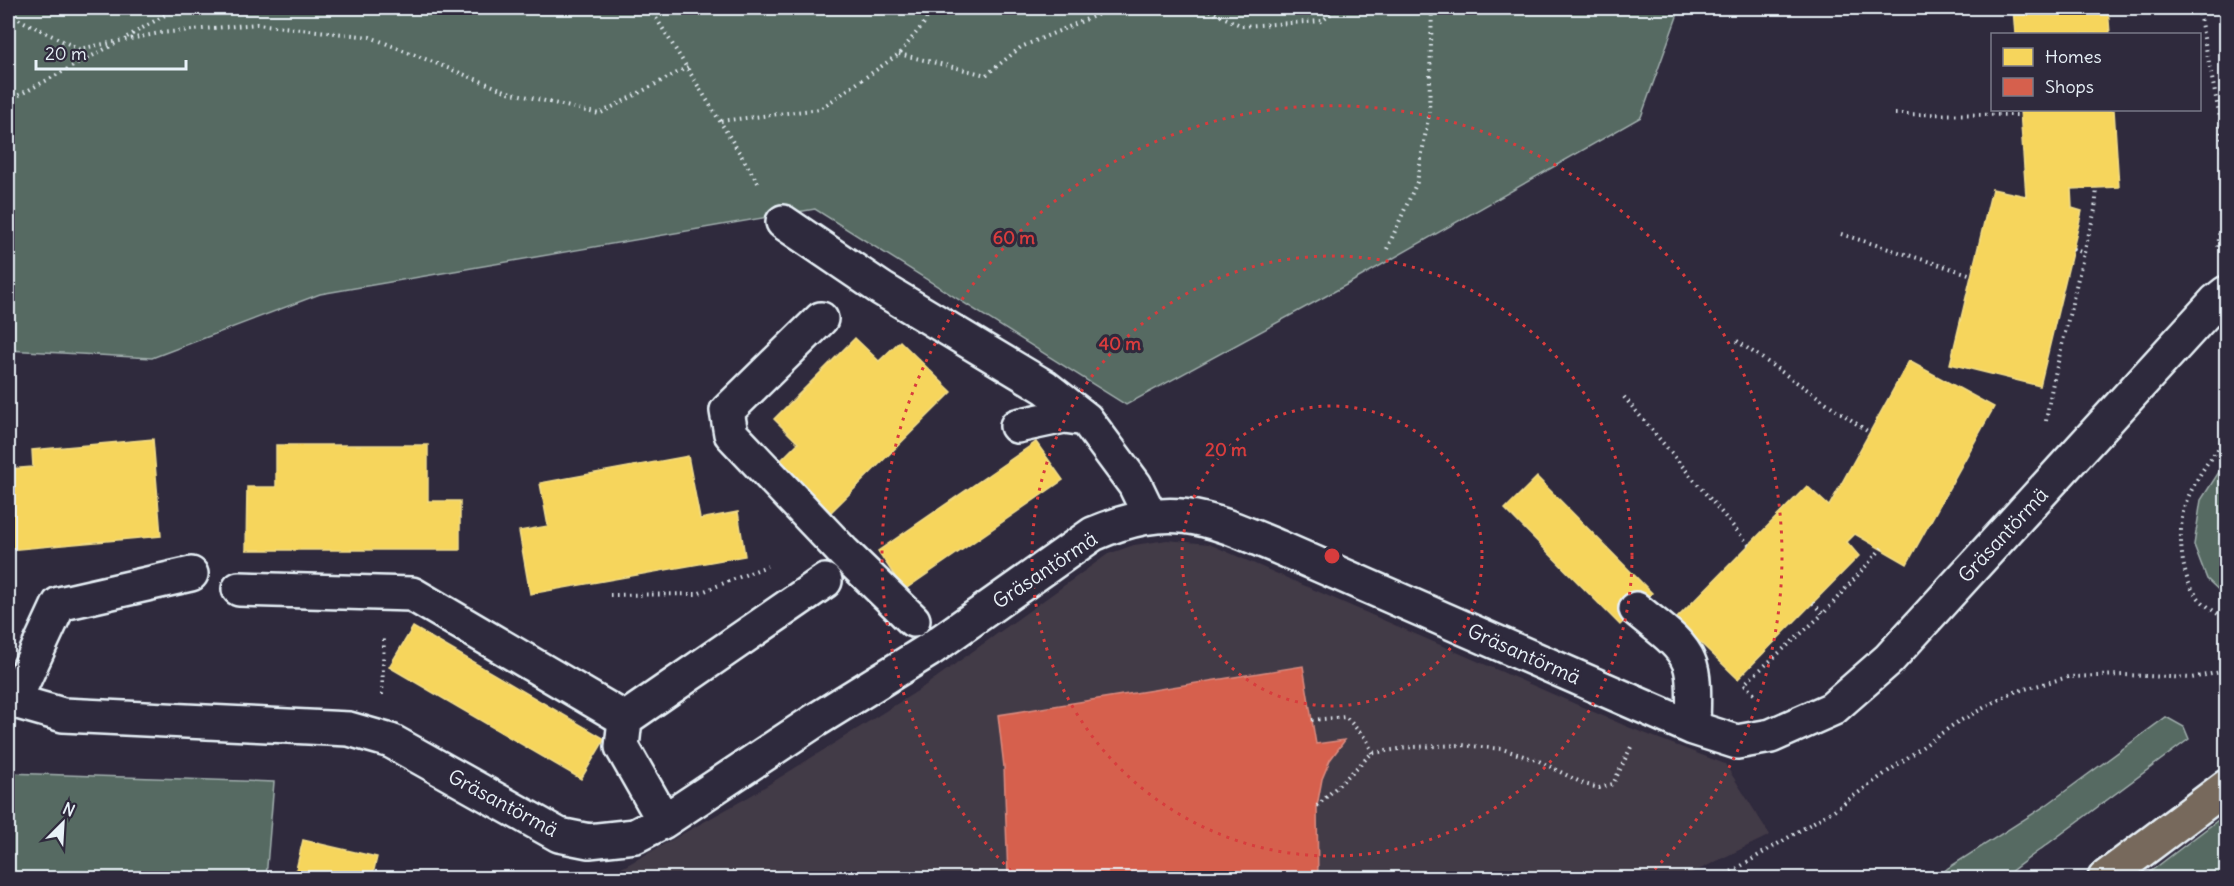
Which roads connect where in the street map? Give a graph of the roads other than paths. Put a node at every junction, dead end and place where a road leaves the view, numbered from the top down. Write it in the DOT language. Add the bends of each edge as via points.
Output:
graph roads {
  1 [pos="783,222"];
  2 [pos="2226,293"];
  3 [pos="820,319"];
  4 [pos="1086,419"];
  5 [pos="1017,426"];
  6 [pos="1150,516"];
  7 [pos="191,574"];
  8 [pos="825,581"];
  9 [pos="239,589"];
  10 [pos="1635,609"];
  11 [pos="913,620"];
  12 [pos="11,698"];
  13 [pos="625,719"];
  14 [pos="1693,728"];
  15 [pos="2226,787"];
  16 [pos="664,821"];
  17 [pos="2105,879"];
  1 -- 4 [label="street" via="882,289 1045,387"];
  2 -- 14 [label="street, Gräsantörmä" via="1889,659 1832,709 1771,736 1737,742"];
  3 -- 11 [label="street" via="727,411 731,434"];
  4 -- 5 [label="street" via="1064,416"];
  4 -- 6 [label="street" via="1135,485"];
  6 -- 14 [label="street, Gräsantörmä" via="1186,515 1223,524"];
  6 -- 16 [label="street, Gräsantörmä" via="1121,522 1093,534 929,650"];
  7 -- 12 [label="street" via="59,604"];
  8 -- 13 [label="street"];
  9 -- 13 [label="street" via="412,594"];
  10 -- 14 [label="street" via="1673,640 1689,662"];
  12 -- 16 [label="street, Gräsantörmä" via="63,716 349,729 391,741 560,835 589,841 635,836"];
  13 -- 16 [label="street" via="622,747"];
  15 -- 17 [label="highway"];
}
